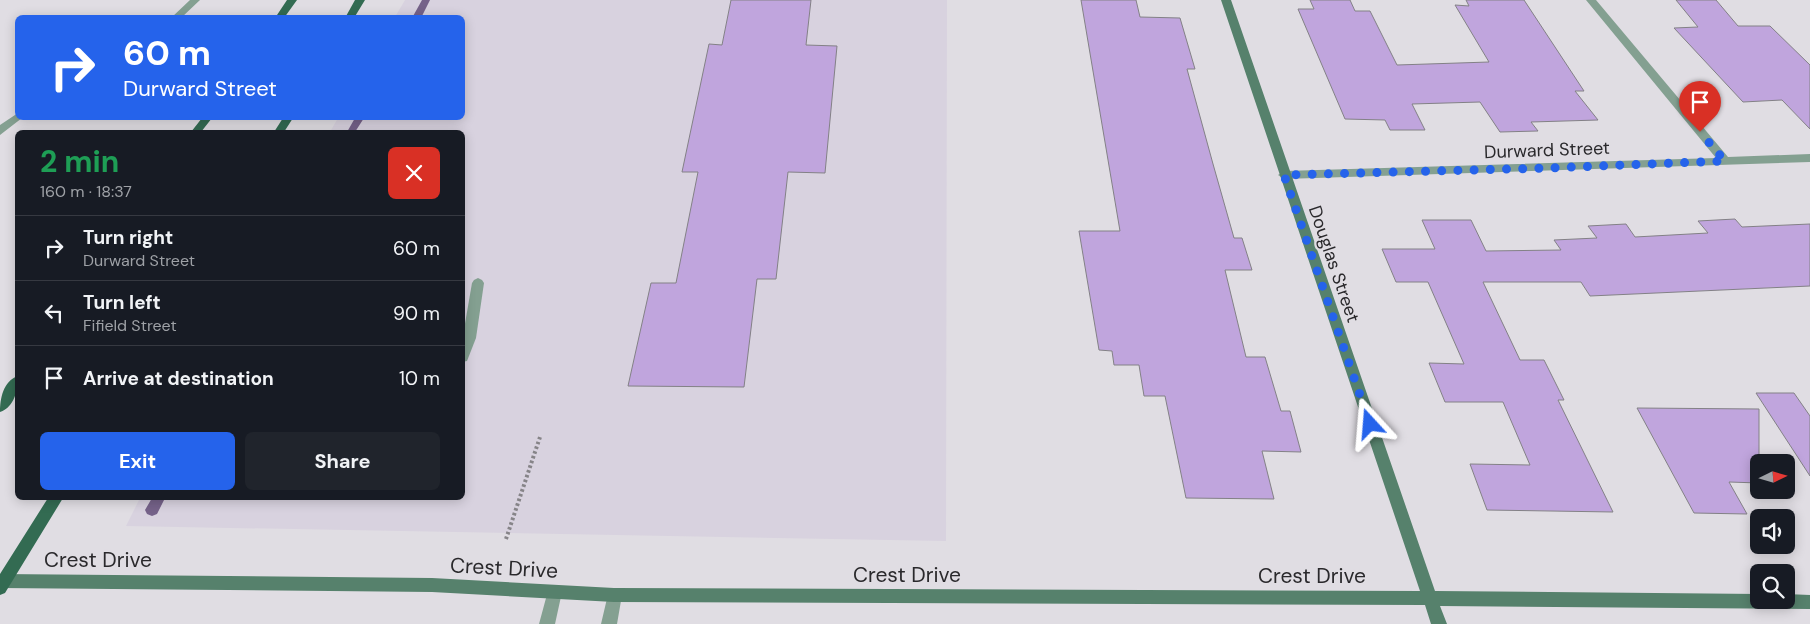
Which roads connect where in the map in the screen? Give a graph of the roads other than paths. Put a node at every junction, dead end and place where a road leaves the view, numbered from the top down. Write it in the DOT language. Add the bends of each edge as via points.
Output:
graph roads {
  1 [pos="195,0"];
  2 [pos="292,0"];
  3 [pos="360,0"];
  4 [pos="1226,0"];
  5 [pos="1590,0"];
  6 [pos="178,15"];
  7 [pos="281,15"];
  8 [pos="351,15"];
  9 [pos="15,118"];
  10 [pos="205,120"];
  11 [pos="198,130"];
  12 [pos="0,131"];
  13 [pos="1810,158"];
  14 [pos="1725,161"];
  15 [pos="1284,175"];
  16 [pos="478,283"];
  17 [pos="465,350"];
  18 [pos="15,386"];
  19 [pos="0,406"];
  20 [pos="55,500"];
  21 [pos="2,583"];
  22 [pos="554,592"];
  23 [pos="614,595"];
  24 [pos="1430,598"];
  25 [pos="1810,602"];
  26 [pos="546,624"];
  27 [pos="609,624"];
  28 [pos="1439,624"];
  1 -- 6 [label="street"];
  2 -- 7 [label="main road"];
  3 -- 8 [label="main road"];
  4 -- 15 [label="street, Douglas Street"];
  5 -- 14 [label="street"];
  9 -- 12 [label="street"];
  10 -- 11 [label="main road"];
  13 -- 14 [label="street, Durward Street"];
  14 -- 15 [label="street, Durward Street"];
  15 -- 24 [label="street, Douglas Street"];
  16 -- 17 [label="street" via="470,338"];
  18 -- 19 [label="main road"];
  20 -- 21 [label="main road"];
  21 -- 22 [label="street, Crest Drive" via="432,585"];
  22 -- 23 [label="street, Crest Drive"];
  22 -- 26 [label="street"];
  23 -- 24 [label="street, Crest Drive"];
  23 -- 27 [label="street"];
  24 -- 25 [label="street, Crest Drive"];
  24 -- 28 [label="street, Douglas Street"];
}
